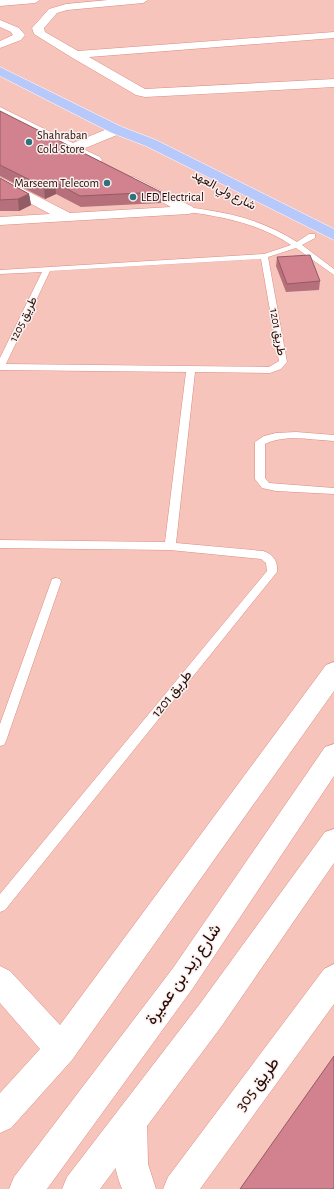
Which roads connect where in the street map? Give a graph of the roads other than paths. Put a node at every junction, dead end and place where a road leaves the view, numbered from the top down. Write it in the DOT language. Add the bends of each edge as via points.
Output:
graph roads {
  1 [pos="35,0"];
  2 [pos="144,0"];
  3 [pos="0,3"];
  4 [pos="0,23"];
  5 [pos="334,35"];
  6 [pos="0,45"];
  7 [pos="75,55"];
  8 [pos="0,72"];
  9 [pos="334,83"];
  10 [pos="0,111"];
  11 [pos="117,130"];
  12 [pos="73,148"];
  13 [pos="107,166"];
  14 [pos="120,173"];
  15 [pos="0,181"];
  16 [pos="188,210"];
  17 [pos="67,217"];
  18 [pos="0,221"];
  19 [pos="334,235"];
  20 [pos="312,236"];
  21 [pos="298,246"];
  22 [pos="334,246"];
  23 [pos="264,256"];
  24 [pos="47,270"];
  25 [pos="0,272"];
  26 [pos="334,273"];
  27 [pos="0,367"];
  28 [pos="191,370"];
  29 [pos="334,438"];
  30 [pos="334,490"];
  31 [pos="0,544"];
  32 [pos="170,546"];
  33 [pos="56,582"];
  34 [pos="334,672"];
  35 [pos="0,741"];
  36 [pos="334,755"];
  37 [pos="334,841"];
  38 [pos="0,905"];
  39 [pos="334,979"];
  40 [pos="0,981"];
  41 [pos="60,1049"];
  42 [pos="0,1117"];
  43 [pos="131,1119"];
  44 [pos="26,1189"];
  45 [pos="79,1189"];
  46 [pos="138,1189"];
  47 [pos="180,1189"];
  1 -- 3 [label="street"];
  2 -- 7 [label="street" via="66,7 53,11 38,28 40,34"];
  4 -- 6 [label="street" via="16,30 19,35"];
  5 -- 7 [label="street"];
  7 -- 9 [label="street" via="145,93"];
  8 -- 11 [label="main road, شارع ولي العهد"];
  10 -- 12 [label="street"];
  11 -- 12 [label="street"];
  11 -- 19 [label="main road, شارع ولي العهد" via="151,143"];
  11 -- 20 [label="main road, شارع ولي العهد" via="138,145"];
  12 -- 13 [label="street"];
  14 -- 16 [label="street"];
  15 -- 17 [label="street"];
  16 -- 17 [label="street"];
  16 -- 21 [label="lane" via="240,218 270,229"];
  17 -- 18 [label="street"];
  20 -- 21 [label="lane"];
  20 -- 22 [label="main road, شارع ولي العهد"];
  21 -- 23 [label="lane"];
  21 -- 26 [label="lane"];
  23 -- 24 [label="lane"];
  23 -- 28 [label="lane, طريق 1201" via="283,362 270,370"];
  24 -- 25 [label="lane"];
  24 -- 27 [label="lane, طريق 1205"];
  27 -- 28 [label="lane, طريق 1201"];
  28 -- 32 [label="lane"];
  29 -- 30 [label="lane" via="278,436 260,442 260,479 266,486 276,488"];
  31 -- 32 [label="lane, طريق 1201"];
  32 -- 38 [label="lane, طريق 1201" via="263,555 272,563 272,572"];
  33 -- 35 [label="lane"];
  34 -- 41 [label="street"];
  36 -- 44 [label="street, شارع زيد بن عميرة" via="182,978"];
  37 -- 43 [label="street" via="210,1016"];
  39 -- 47 [label="street, طريق 305"];
  40 -- 41 [label="street"];
  41 -- 42 [label="street"];
  43 -- 45 [label="street"];
  43 -- 46 [label="street" via="131,1163"];
}
